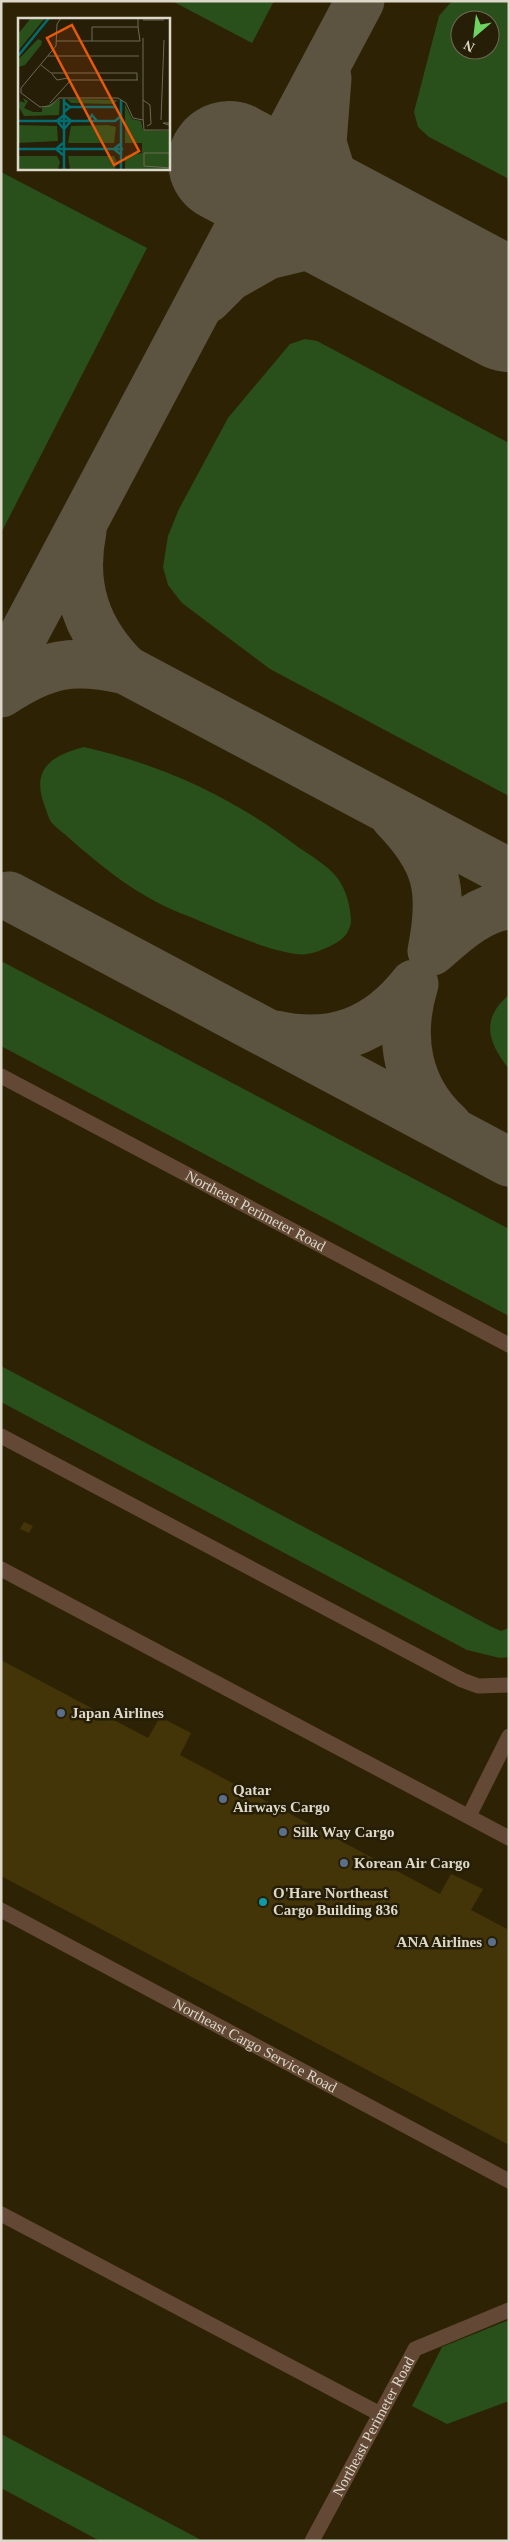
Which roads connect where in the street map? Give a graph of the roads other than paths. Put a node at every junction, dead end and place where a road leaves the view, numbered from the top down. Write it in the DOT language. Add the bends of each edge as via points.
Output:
graph roads {
  1 [pos="1,1076"];
  2 [pos="509,1345"];
  3 [pos="1,1436"];
  4 [pos="1,1569"];
  5 [pos="506,1690"];
  6 [pos="509,1736"];
  7 [pos="469,1816"];
  8 [pos="509,1838"];
  9 [pos="1,1910"];
  10 [pos="509,2181"];
  11 [pos="1,2214"];
  12 [pos="509,2310"];
  13 [pos="380,2414"];
  14 [pos="312,2541"];
  1 -- 2 [label="street, Northeast Perimeter Road"];
  3 -- 5 [label="street" via="462,1680"];
  4 -- 7 [label="street"];
  6 -- 7 [label="street"];
  7 -- 8 [label="street"];
  9 -- 10 [label="street, Northeast Cargo Service Road"];
  11 -- 13 [label="street"];
  12 -- 13 [label="street, Northeast Perimeter Road" via="415,2349"];
  13 -- 14 [label="street, Northeast Perimeter Road"];
}
